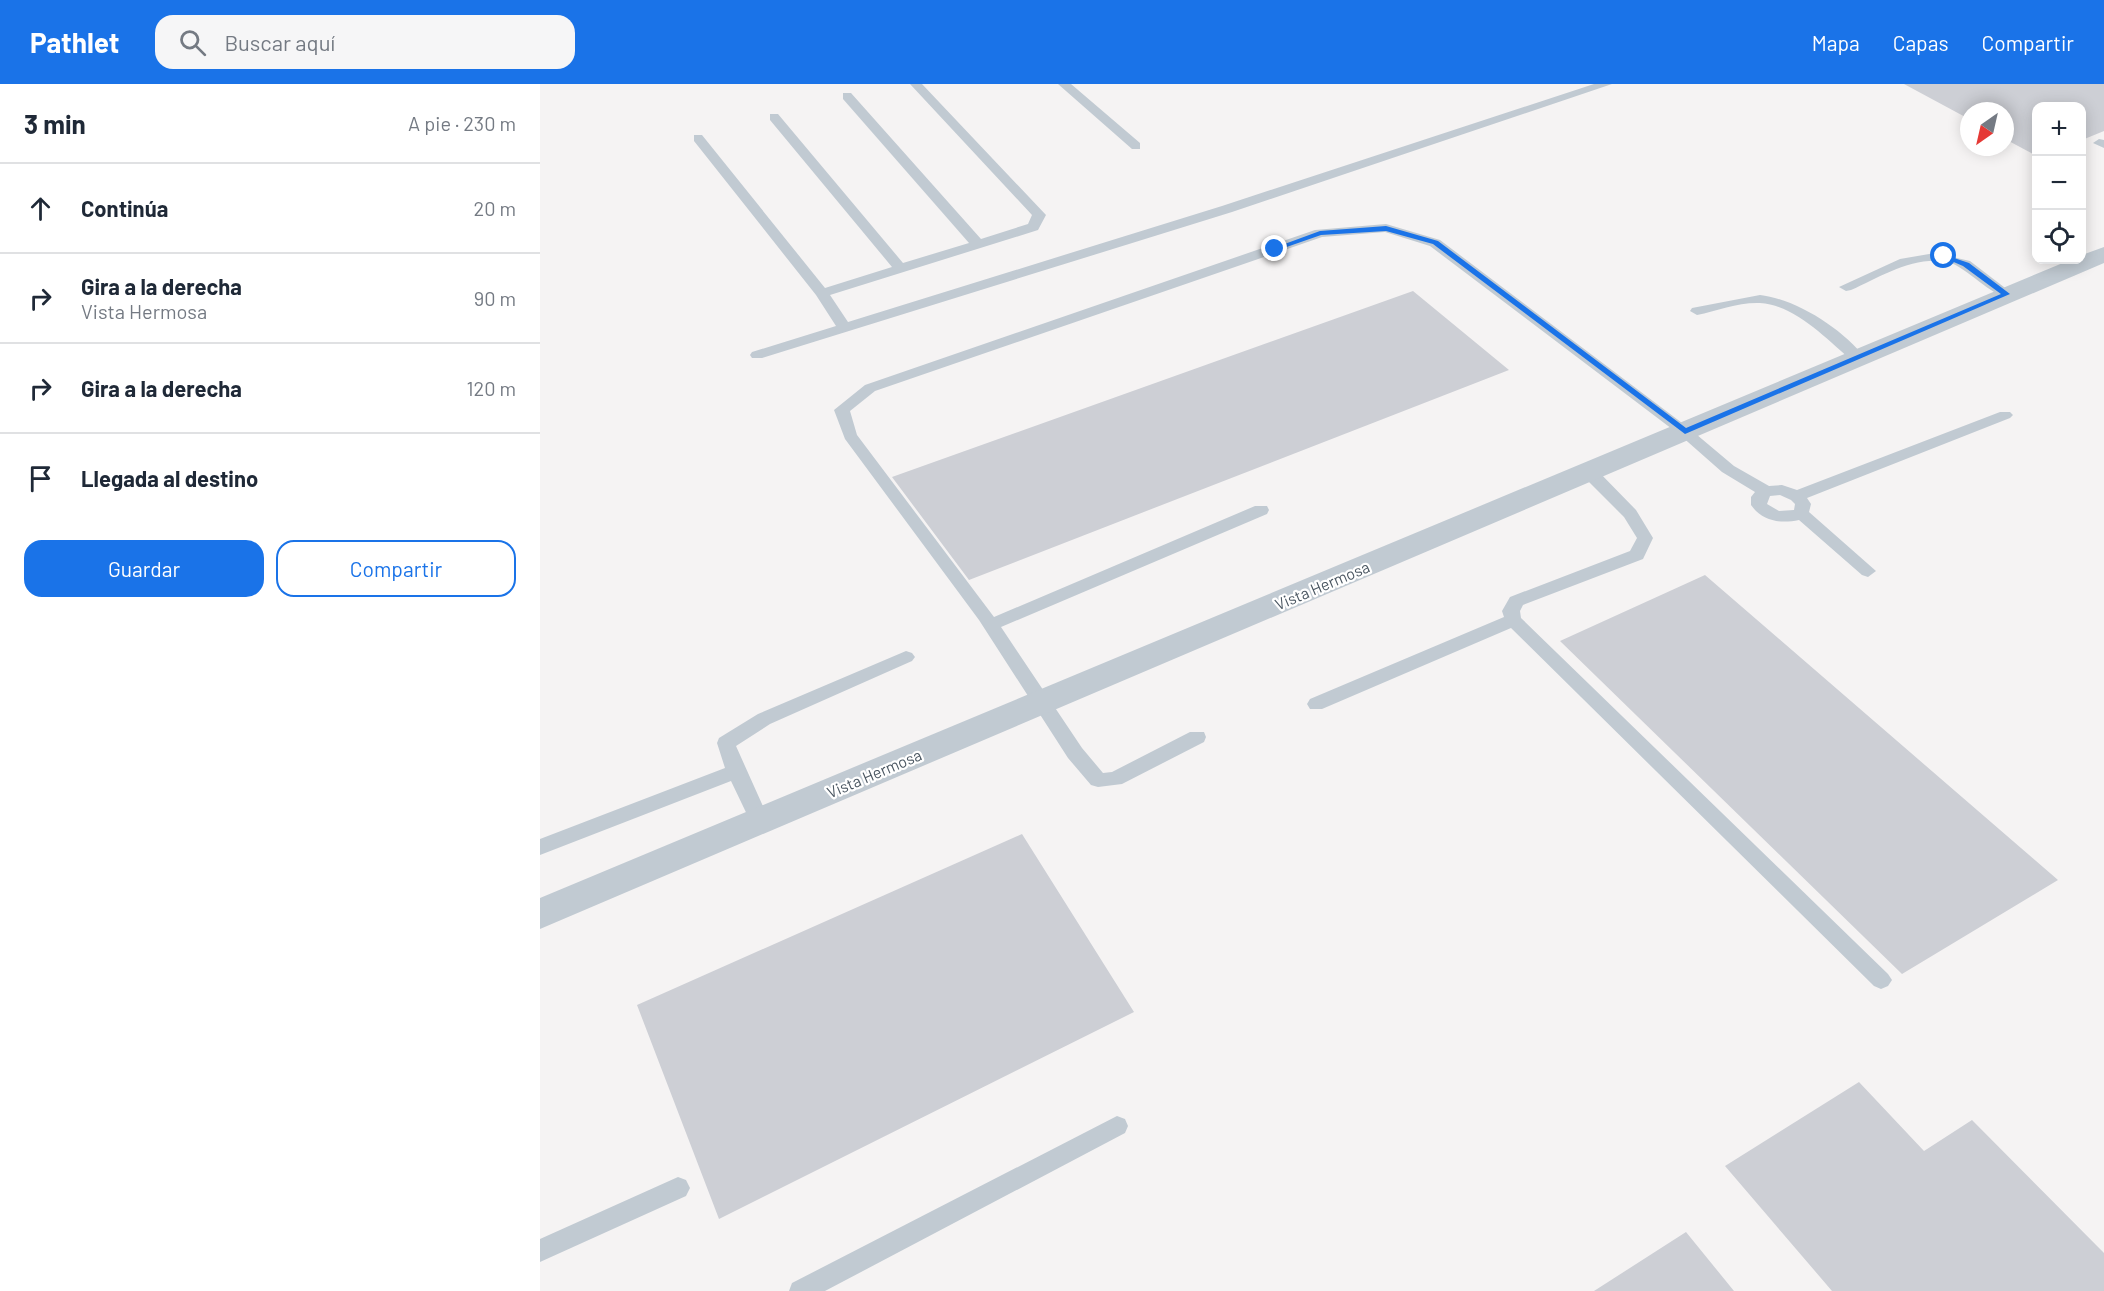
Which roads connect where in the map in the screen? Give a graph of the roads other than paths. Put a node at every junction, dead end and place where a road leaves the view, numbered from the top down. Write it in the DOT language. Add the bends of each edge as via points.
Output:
graph roads {
  1 [pos="916,84"];
  2 [pos="1064,84"];
  3 [pos="1602,85"];
  4 [pos="847,96"];
  5 [pos="774,117"];
  6 [pos="698,138"];
  7 [pos="1136,146"];
  8 [pos="978,244"];
  9 [pos="2104,254"];
  10 [pos="901,269"];
  11 [pos="1846,287"];
  12 [pos="822,293"];
  13 [pos="2006,294"];
  14 [pos="1697,311"];
  15 [pos="844,327"];
  16 [pos="757,355"];
  17 [pos="1858,358"];
  18 [pos="2005,415"];
  19 [pos="1685,432"];
  20 [pos="1589,472"];
  21 [pos="1766,492"];
  22 [pos="1797,496"];
  23 [pos="1261,510"];
  24 [pos="1801,513"];
  25 [pos="1868,571"];
  26 [pos="1513,620"];
  27 [pos="991,625"];
  28 [pos="906,657"];
  29 [pos="1041,703"];
  30 [pos="1316,704"];
  31 [pos="1197,737"];
  32 [pos="736,771"];
  33 [pos="760,822"];
  34 [pos="540,847"];
  35 [pos="540,914"];
  36 [pos="1881,980"];
  37 [pos="1117,1126"];
  38 [pos="678,1188"];
  39 [pos="540,1251"];
  40 [pos="801,1291"];
  1 -- 8 [label="lane" via="1039,215 1033,227"];
  2 -- 7 [label="lane"];
  3 -- 15 [label="lane" via="1227,209"];
  4 -- 8 [label="lane"];
  5 -- 10 [label="lane"];
  6 -- 12 [label="lane"];
  8 -- 10 [label="lane"];
  9 -- 13 [label="street, Vista Hermosa"];
  10 -- 12 [label="lane"];
  11 -- 13 [label="lane" via="1923,256 1944,256 1966,264"];
  12 -- 15 [label="lane"];
  13 -- 17 [label="street, Vista Hermosa"];
  14 -- 17 [label="lane" via="1762,299 1777,303 1794,309"];
  15 -- 16 [label="lane"];
  17 -- 19 [label="street, Vista Hermosa"];
  18 -- 22 [label="lane"];
  19 -- 20 [label="street, Vista Hermosa"];
  19 -- 21 [label="lane" via="1728,469"];
  19 -- 27 [label="lane" via="1435,243 1386,228 1320,233 870,388 842,410 850,436"];
  20 -- 26 [label="lane" via="1630,514 1645,538 1637,555 1516,601 1511,611"];
  20 -- 29 [label="street, Vista Hermosa"];
  21 -- 22 [label="lane" via="1782,490"];
  21 -- 24 [label="lane" via="1759,497 1759,505 1767,513 1792,517"];
  22 -- 24 [label="lane" via="1803,504"];
  23 -- 27 [label="lane"];
  24 -- 25 [label="lane"];
  26 -- 30 [label="lane"];
  26 -- 36 [label="lane"];
  27 -- 29 [label="lane"];
  28 -- 32 [label="lane" via="764,719 739,734 726,743"];
  29 -- 31 [label="lane" via="1098,780 1114,779"];
  29 -- 33 [label="street, Vista Hermosa"];
  32 -- 33 [label="lane"];
  32 -- 34 [label="lane"];
  33 -- 35 [label="street, Vista Hermosa"];
  37 -- 40 [label="lane"];
  38 -- 39 [label="lane"];
}
